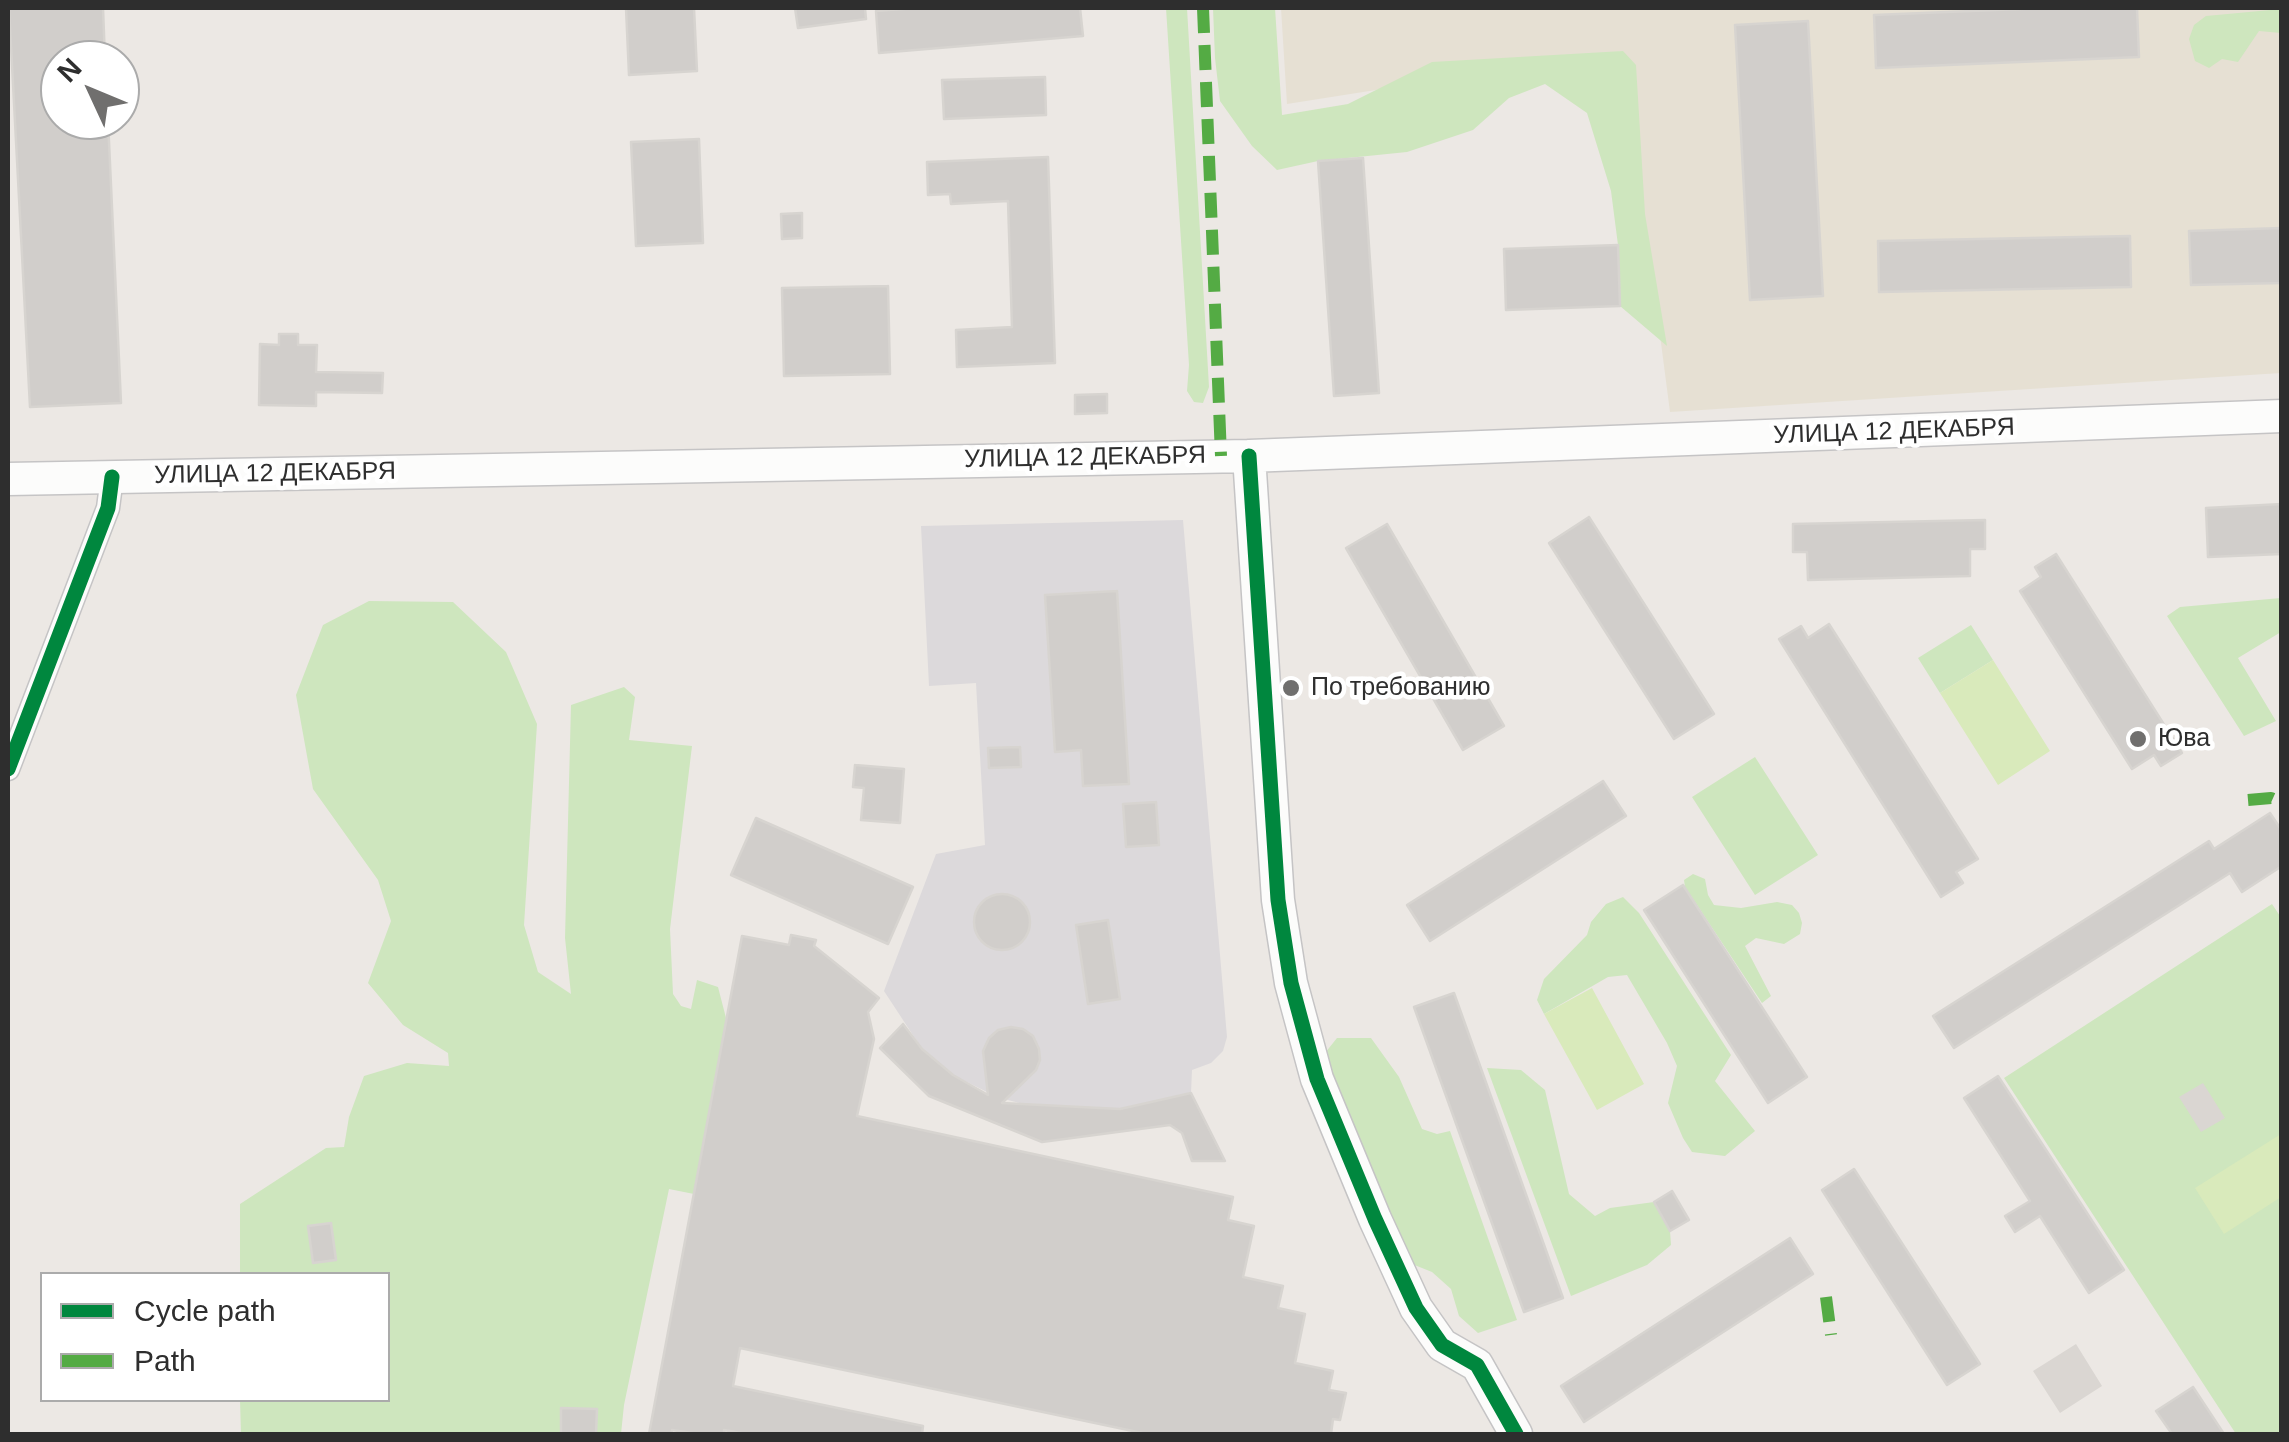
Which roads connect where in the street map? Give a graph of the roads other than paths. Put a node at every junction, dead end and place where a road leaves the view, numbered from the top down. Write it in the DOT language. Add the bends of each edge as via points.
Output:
graph roads {
  1 [pos="2282,416"];
  2 [pos="1249,456"];
  3 [pos="112,477"];
  4 [pos="8,479"];
  5 [pos="8,770"];
  6 [pos="1516,1434"];
  1 -- 2 [label="main road, УЛИЦА 12 ДЕКАБРЯ"];
  2 -- 3 [label="main road, УЛИЦА 12 ДЕКАБРЯ"];
  2 -- 6 [label="main road" via="1278,900 1317,1079 1416,1308 1442,1345 1477,1366"];
  3 -- 4 [label="main road, УЛИЦА 12 ДЕКАБРЯ"];
  3 -- 5 [label="street" via="108,508"];
}
